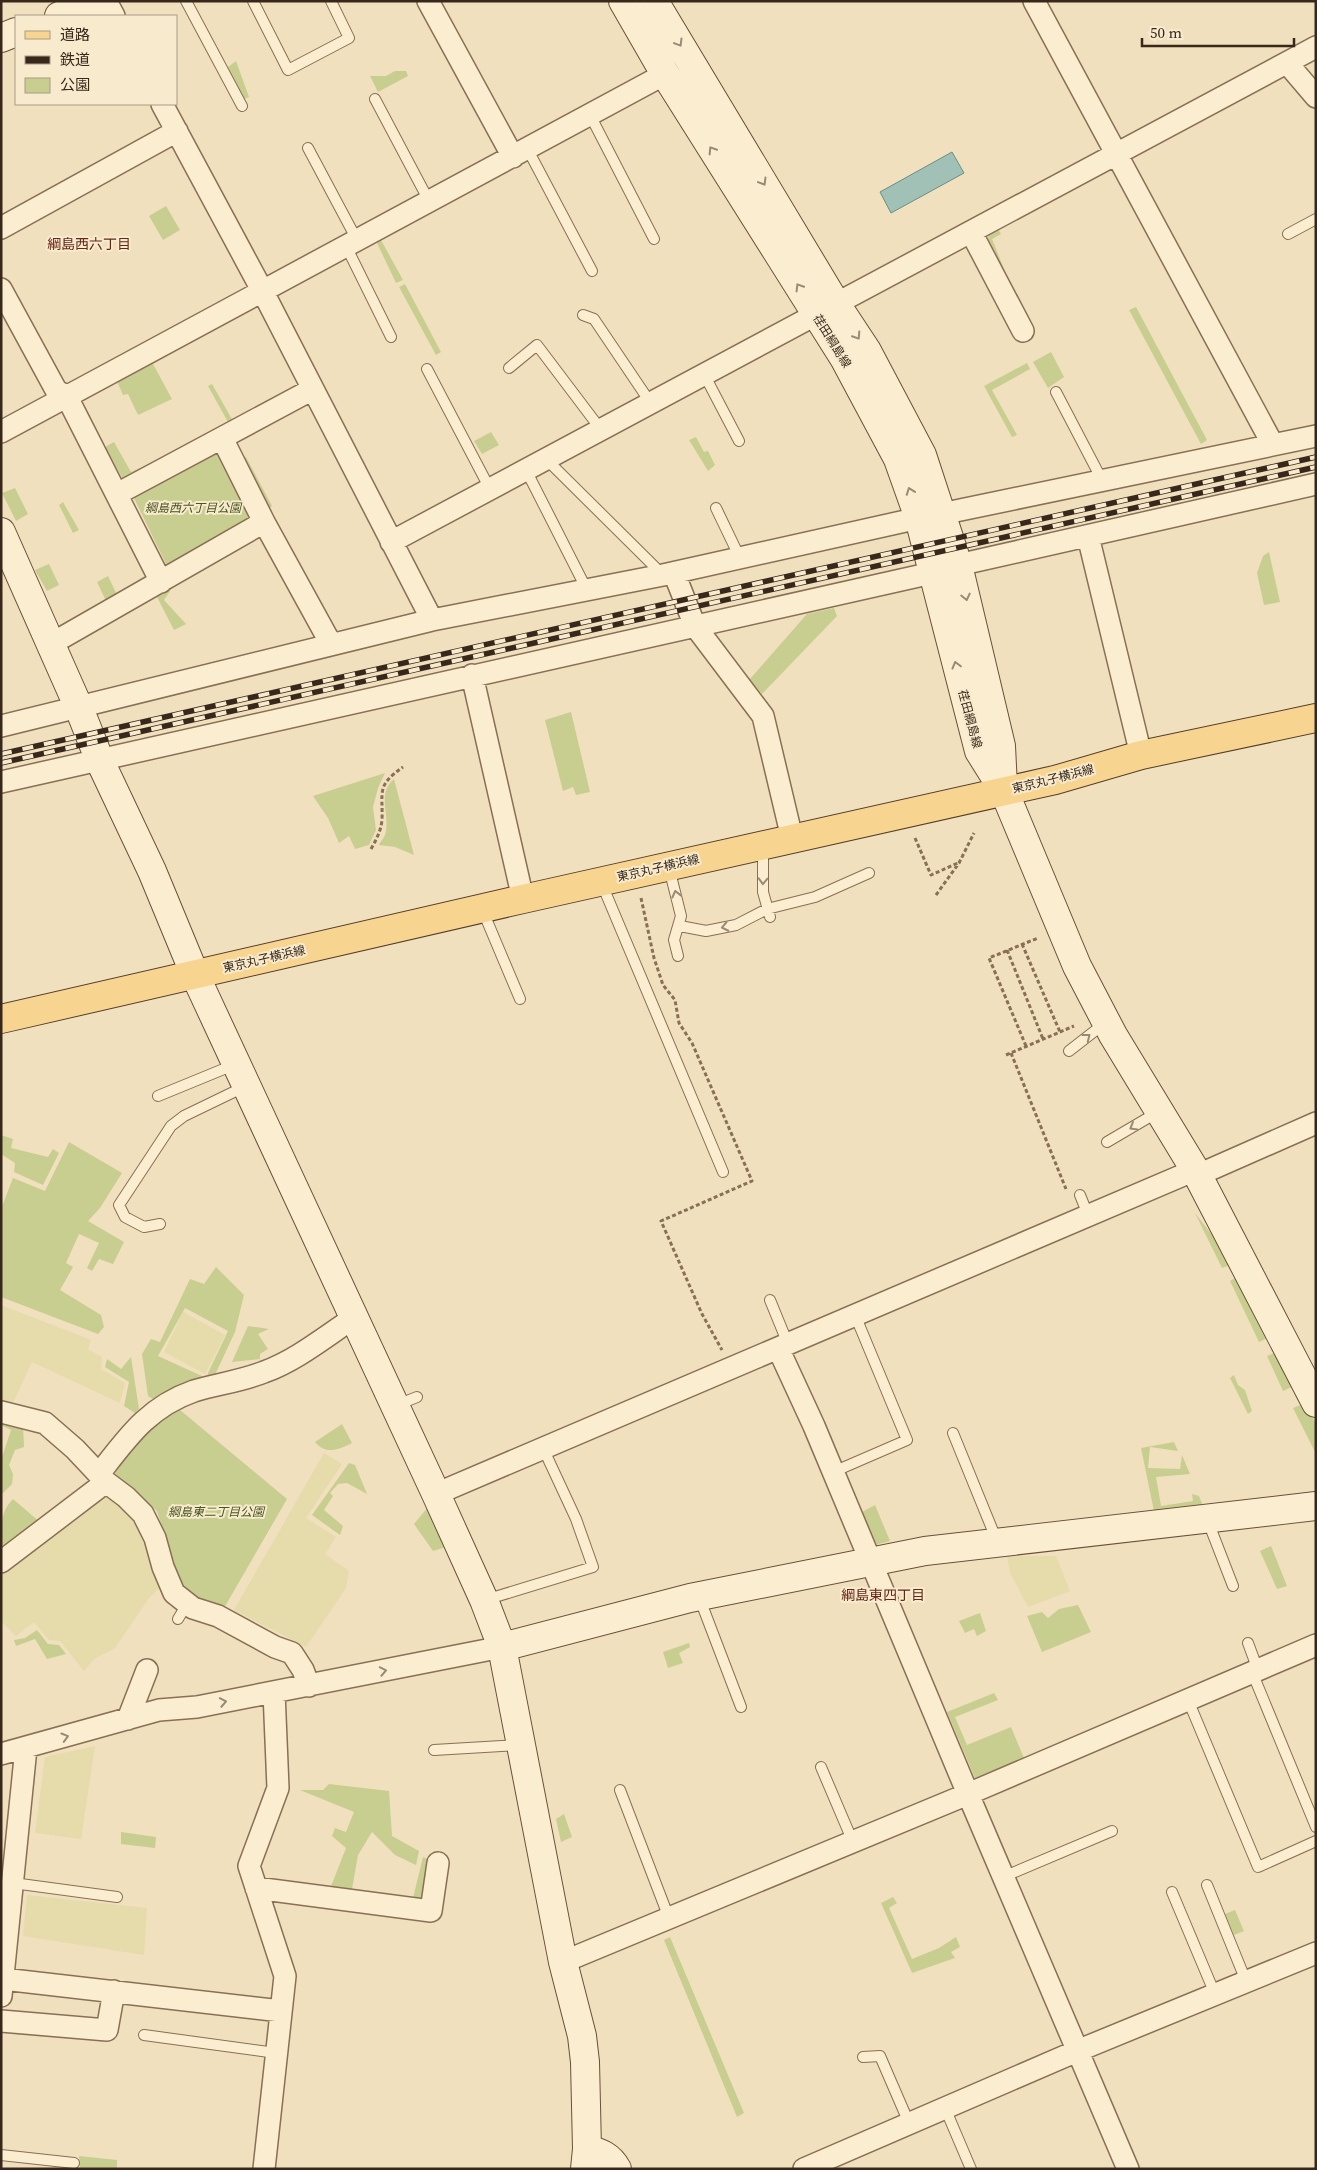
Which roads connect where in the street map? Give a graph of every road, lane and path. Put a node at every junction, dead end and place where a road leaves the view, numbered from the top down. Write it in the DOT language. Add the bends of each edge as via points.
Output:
graph roads {
  1 [pos="99,1"];
  2 [pos="106,1"];
  3 [pos="186,1"];
  4 [pos="253,1"];
  5 [pos="331,1"];
  6 [pos="428,1"];
  7 [pos="623,1"];
  8 [pos="654,1"];
  9 [pos="1034,1"];
  10 [pos="62,15"];
  11 [pos="113,15"];
  12 [pos="15,32"];
  13 [pos="1,38"];
  14 [pos="1316,47"];
  15 [pos="1287,62"];
  16 [pos="665,74"];
  17 [pos="1316,97"];
  18 [pos="374,98"];
  19 [pos="163,105"];
  20 [pos="242,106"];
  21 [pos="590,115"];
  22 [pos="177,131"];
  23 [pos="308,148"];
  24 [pos="520,152"];
  25 [pos="1116,156"];
  26 [pos="430,202"];
  27 [pos="1316,219"];
  28 [pos="1,228"];
  29 [pos="971,232"];
  30 [pos="1288,234"];
  31 [pos="654,240"];
  32 [pos="352,243"];
  33 [pos="592,271"];
  34 [pos="1,289"];
  35 [pos="263,292"];
  36 [pos="826,309"];
  37 [pos="583,314"];
  38 [pos="1023,331"];
  39 [pos="391,337"];
  40 [pos="509,368"];
  41 [pos="427,369"];
  42 [pos="705,376"];
  43 [pos="313,389"];
  44 [pos="1056,392"];
  45 [pos="67,397"];
  46 [pos="652,405"];
  47 [pos="602,431"];
  48 [pos="1,432"];
  49 [pos="1316,436"];
  50 [pos="222,438"];
  51 [pos="739,442"];
  52 [pos="1272,443"];
  53 [pos="547,460"];
  54 [pos="526,470"];
  55 [pos="1102,480"];
  56 [pos="1316,484"];
  57 [pos="490,490"];
  58 [pos="117,494"];
  59 [pos="716,508"];
  60 [pos="930,516"];
  61 [pos="264,522"];
  62 [pos="1,532"];
  63 [pos="1088,536"];
  64 [pos="390,542"];
  65 [pos="740,558"];
  66 [pos="958,565"];
  67 [pos="668,574"];
  68 [pos="932,574"];
  69 [pos="161,582"];
  70 [pos="587,590"];
  71 [pos="432,620"];
  72 [pos="695,626"];
  73 [pos="51,644"];
  74 [pos="330,644"];
  75 [pos="472,676"];
  76 [pos="79,708"];
  77 [pos="1316,718"];
  78 [pos="1,726"];
  79 [pos="1141,755"];
  80 [pos="100,761"];
  81 [pos="403,767"];
  82 [pos="1,782"];
  83 [pos="1004,791"];
  84 [pos="974,833"];
  85 [pos="792,838"];
  86 [pos="915,838"];
  87 [pos="764,845"];
  88 [pos="371,849"];
  89 [pos="958,862"];
  90 [pos="669,866"];
  91 [pos="869,874"];
  92 [pos="600,881"];
  93 [pos="936,895"];
  94 [pos="522,899"];
  95 [pos="481,908"];
  96 [pos="769,913"];
  97 [pos="680,926"];
  98 [pos="1038,938"];
  99 [pos="1022,944"];
  100 [pos="1007,950"];
  101 [pos="678,956"];
  102 [pos="195,975"];
  103 [pos="520,998"];
  104 [pos="1,1019"];
  105 [pos="1094,1022"];
  106 [pos="1060,1032"];
  107 [pos="1043,1039"];
  108 [pos="1026,1046"];
  109 [pos="1069,1051"];
  110 [pos="1011,1053"];
  111 [pos="1006,1055"];
  112 [pos="241,1075"];
  113 [pos="158,1096"];
  114 [pos="1159,1112"];
  115 [pos="1316,1123"];
  116 [pos="1107,1142"];
  117 [pos="723,1172"];
  118 [pos="1196,1172"];
  119 [pos="1080,1195"];
  120 [pos="1088,1215"];
  121 [pos="160,1224"];
  122 [pos="770,1300"];
  123 [pos="855,1315"];
  124 [pos="355,1317"];
  125 [pos="783,1346"];
  126 [pos="1316,1404"];
  127 [pos="1,1412"];
  128 [pos="953,1433"];
  129 [pos="543,1448"];
  130 [pos="833,1472"];
  131 [pos="103,1478"];
  132 [pos="436,1494"];
  133 [pos="1316,1506"];
  134 [pos="1207,1518"];
  135 [pos="997,1542"];
  136 [pos="1,1562"];
  137 [pos="870,1562"];
  138 [pos="1233,1586"];
  139 [pos="698,1596"];
  140 [pos="484,1600"];
  141 [pos="1248,1643"];
  142 [pos="1316,1645"];
  143 [pos="502,1647"];
  144 [pos="147,1670"];
  145 [pos="1255,1671"];
  146 [pos="309,1686"];
  147 [pos="274,1692"];
  148 [pos="1188,1700"];
  149 [pos="741,1707"];
  150 [pos="128,1719"];
  151 [pos="521,1745"];
  152 [pos="26,1748"];
  153 [pos="434,1750"];
  154 [pos="1,1754"];
  155 [pos="821,1766"];
  156 [pos="620,1790"];
  157 [pos="968,1794"];
  158 [pos="1316,1827"];
  159 [pos="1112,1830"];
  160 [pos="1316,1841"];
  161 [pos="853,1842"];
  162 [pos="438,1863"];
  163 [pos="1003,1877"];
  164 [pos="13,1883"];
  165 [pos="1207,1885"];
  166 [pos="256,1888"];
  167 [pos="1172,1892"];
  168 [pos="117,1897"];
  169 [pos="669,1918"];
  170 [pos="1316,1952"];
  171 [pos="563,1962"];
  172 [pos="1246,1981"];
  173 [pos="2,1988"];
  174 [pos="114,1992"];
  175 [pos="1215,1994"];
  176 [pos="281,2011"];
  177 [pos="1,2021"];
  178 [pos="144,2035"];
  179 [pos="1077,2051"];
  180 [pos="276,2053"];
  181 [pos="863,2057"];
  182 [pos="946,2108"];
  183 [pos="909,2124"];
  184 [pos="1,2155"];
  185 [pos="586,2159"];
  186 [pos="74,2162"];
  187 [pos="264,2169"];
  188 [pos="617,2169"];
  189 [pos="804,2169"];
  190 [pos="971,2169"];
  191 [pos="1128,2169"];
  1 -- 10 [label="street"];
  2 -- 11 [label="street"];
  3 -- 20 [label="lane"];
  4 -- 5 [label="lane" via="288,70 349,38"];
  6 -- 24 [label="street"];
  7 -- 16 [label="street, 荏田綱島線"];
  8 -- 36 [label="street, 荏田綱島線, one-way"];
  9 -- 25 [label="street"];
  12 -- 13 [label="street"];
  14 -- 15 [label="street"];
  15 -- 17 [label="street"];
  15 -- 25 [label="street"];
  16 -- 21 [label="street"];
  36 -- 16 [label="street, 荏田綱島線, one-way"];
  18 -- 26 [label="lane"];
  19 -- 22 [label="street"];
  21 -- 24 [label="street"];
  21 -- 31 [label="lane"];
  22 -- 28 [label="street"];
  22 -- 35 [label="street"];
  23 -- 32 [label="lane"];
  24 -- 26 [label="street"];
  24 -- 33 [label="lane"];
  25 -- 29 [label="street"];
  25 -- 52 [label="street"];
  26 -- 32 [label="street"];
  27 -- 30 [label="lane"];
  29 -- 36 [label="street"];
  29 -- 38 [label="street"];
  32 -- 35 [label="street"];
  32 -- 39 [label="lane"];
  34 -- 45 [label="street" via="56,390"];
  35 -- 43 [label="street"];
  35 -- 45 [label="street"];
  36 -- 42 [label="street"];
  36 -- 60 [label="street, 荏田綱島線" via="844,358"];
  37 -- 46 [label="lane" via="594,319"];
  40 -- 47 [label="lane" via="537,345"];
  41 -- 57 [label="lane"];
  42 -- 46 [label="street"];
  42 -- 51 [label="lane"];
  43 -- 50 [label="street"];
  43 -- 64 [label="street"];
  44 -- 55 [label="lane"];
  45 -- 48 [label="street"];
  45 -- 58 [label="street"];
  46 -- 47 [label="street"];
  47 -- 53 [label="street"];
  49 -- 52 [label="street"];
  50 -- 58 [label="street"];
  50 -- 61 [label="street"];
  52 -- 55 [label="street"];
  53 -- 54 [label="street"];
  53 -- 67 [label="lane"];
  54 -- 57 [label="street"];
  54 -- 70 [label="lane"];
  55 -- 60 [label="street"];
  56 -- 63 [label="street"];
  57 -- 64 [label="street"];
  58 -- 69 [label="street"];
  59 -- 65 [label="lane"];
  60 -- 65 [label="street"];
  60 -- 66 [label="street, 荏田綱島線"];
  60 -- 68 [label="street, 荏田綱島線"];
  61 -- 69 [label="street"];
  61 -- 74 [label="street"];
  62 -- 73 [label="street"];
  63 -- 66 [label="street"];
  63 -- 79 [label="street"];
  64 -- 71 [label="street"];
  65 -- 67 [label="street"];
  66 -- 68 [label="street"];
  66 -- 83 [label="street, 荏田綱島線, one-way" via="1001,746"];
  67 -- 70 [label="street"];
  67 -- 72 [label="street"];
  68 -- 72 [label="street"];
  83 -- 68 [label="street, 荏田綱島線, one-way" via="979,751"];
  69 -- 73 [label="street"];
  70 -- 71 [label="street"];
  71 -- 74 [label="street"];
  72 -- 75 [label="street"];
  72 -- 85 [label="street" via="763,716"];
  73 -- 76 [label="street"];
  74 -- 76 [label="street"];
  75 -- 80 [label="street"];
  75 -- 94 [label="street"];
  76 -- 78 [label="street"];
  76 -- 80 [label="street"];
  77 -- 79 [label="main road, 東京丸子横浜線"];
  79 -- 83 [label="main road, 東京丸子横浜線"];
  80 -- 82 [label="street"];
  80 -- 102 [label="street" via="152,871"];
  81 -- 88 [label="path" via="383,786 380,799 382,820"];
  83 -- 85 [label="main road, 東京丸子横浜線"];
  83 -- 105 [label="street" via="1078,966"];
  84 -- 89 [label="path"];
  85 -- 87 [label="main road, 東京丸子横浜線"];
  86 -- 89 [label="path" via="931,875"];
  87 -- 90 [label="main road, 東京丸子横浜線"];
  87 -- 96 [label="lane, one-way" via="762,892"];
  89 -- 93 [label="path"];
  90 -- 92 [label="main road, 東京丸子横浜線"];
  97 -- 90 [label="lane, one-way" via="681,916"];
  91 -- 96 [label="lane"];
  92 -- 94 [label="main road, 東京丸子横浜線"];
  92 -- 117 [label="lane"];
  94 -- 95 [label="main road, 東京丸子横浜線"];
  95 -- 102 [label="main road, 東京丸子横浜線"];
  95 -- 103 [label="lane"];
  96 -- 97 [label="lane, one-way" via="706,931"];
  97 -- 101 [label="lane" via="674,940"];
  98 -- 99 [label="path"];
  99 -- 100 [label="path"];
  99 -- 106 [label="path"];
  100 -- 107 [label="path"];
  100 -- 108 [label="path" via="989,958"];
  102 -- 104 [label="main road, 東京丸子横浜線"];
  102 -- 112 [label="street"];
  105 -- 106 [label="path"];
  109 -- 105 [label="lane, one-way"];
  105 -- 114 [label="street"];
  106 -- 107 [label="path"];
  107 -- 108 [label="path"];
  108 -- 110 [label="path"];
  110 -- 111 [label="path"];
  110 -- 119 [label="path" via="1070,1199"];
  112 -- 113 [label="lane"];
  112 -- 121 [label="lane" via="171,1126 119,1205 125,1217 144,1227"];
  112 -- 124 [label="street"];
  114 -- 116 [label="lane, one-way"];
  114 -- 118 [label="street"];
  115 -- 118 [label="street"];
  118 -- 120 [label="street"];
  118 -- 126 [label="street"];
  119 -- 120 [label="lane"];
  120 -- 123 [label="street"];
  122 -- 125 [label="lane"];
  123 -- 125 [label="street"];
  123 -- 130 [label="lane" via="907,1440"];
  124 -- 131 [label="street" via="292,1358 264,1372 192,1392 165,1404 134,1429"];
  124 -- 132 [label="street" via="406,1401"];
  125 -- 129 [label="street"];
  125 -- 130 [label="street"];
  127 -- 131 [label="street" via="45,1423"];
  128 -- 135 [label="lane"];
  129 -- 132 [label="street"];
  129 -- 140 [label="lane" via="576,1519 593,1567"];
  130 -- 137 [label="street"];
  131 -- 136 [label="street"];
  131 -- 146 [label="street" via="143,1514 183,1611 193,1608 218,1616 292,1653"];
  132 -- 140 [label="street"];
  133 -- 134 [label="street"];
  134 -- 135 [label="street"];
  134 -- 138 [label="lane"];
  135 -- 137 [label="street"];
  137 -- 139 [label="street"];
  137 -- 157 [label="street"];
  139 -- 143 [label="street"];
  139 -- 149 [label="lane"];
  140 -- 143 [label="street"];
  141 -- 145 [label="lane"];
  142 -- 145 [label="street"];
  146 -- 143 [label="street, one-way"];
  143 -- 151 [label="street"];
  144 -- 150 [label="street"];
  145 -- 148 [label="street"];
  145 -- 158 [label="lane"];
  146 -- 147 [label="street"];
  150 -- 147 [label="street, one-way" via="159,1710 197,1707"];
  147 -- 166 [label="street" via="278,1788 249,1866"];
  148 -- 157 [label="street"];
  148 -- 160 [label="lane" via="1258,1866"];
  152 -- 150 [label="street, one-way"];
  151 -- 153 [label="lane"];
  151 -- 171 [label="street"];
  152 -- 154 [label="street"];
  152 -- 164 [label="street"];
  155 -- 161 [label="lane"];
  156 -- 169 [label="lane"];
  157 -- 161 [label="street"];
  157 -- 163 [label="street"];
  159 -- 163 [label="lane"];
  161 -- 169 [label="street"];
  162 -- 166 [label="street" via="431,1911"];
  163 -- 179 [label="street"];
  164 -- 168 [label="lane"];
  164 -- 173 [label="street"];
  165 -- 172 [label="lane"];
  166 -- 176 [label="street" via="285,1976"];
  167 -- 175 [label="lane"];
  169 -- 171 [label="street"];
  170 -- 172 [label="street"];
  171 -- 185 [label="street" via="582,2036"];
  172 -- 175 [label="street"];
  173 -- 174 [label="street"];
  174 -- 176 [label="street"];
  174 -- 177 [label="street" via="107,2030"];
  175 -- 179 [label="street"];
  176 -- 180 [label="street"];
  178 -- 180 [label="lane"];
  179 -- 182 [label="street"];
  179 -- 191 [label="street"];
  180 -- 187 [label="street"];
  181 -- 183 [label="lane" via="880,2056"];
  182 -- 183 [label="street"];
  182 -- 190 [label="lane"];
  183 -- 189 [label="street"];
  184 -- 186 [label="lane"];
  185 -- 188 [label="street" via="601,2153"];
}
